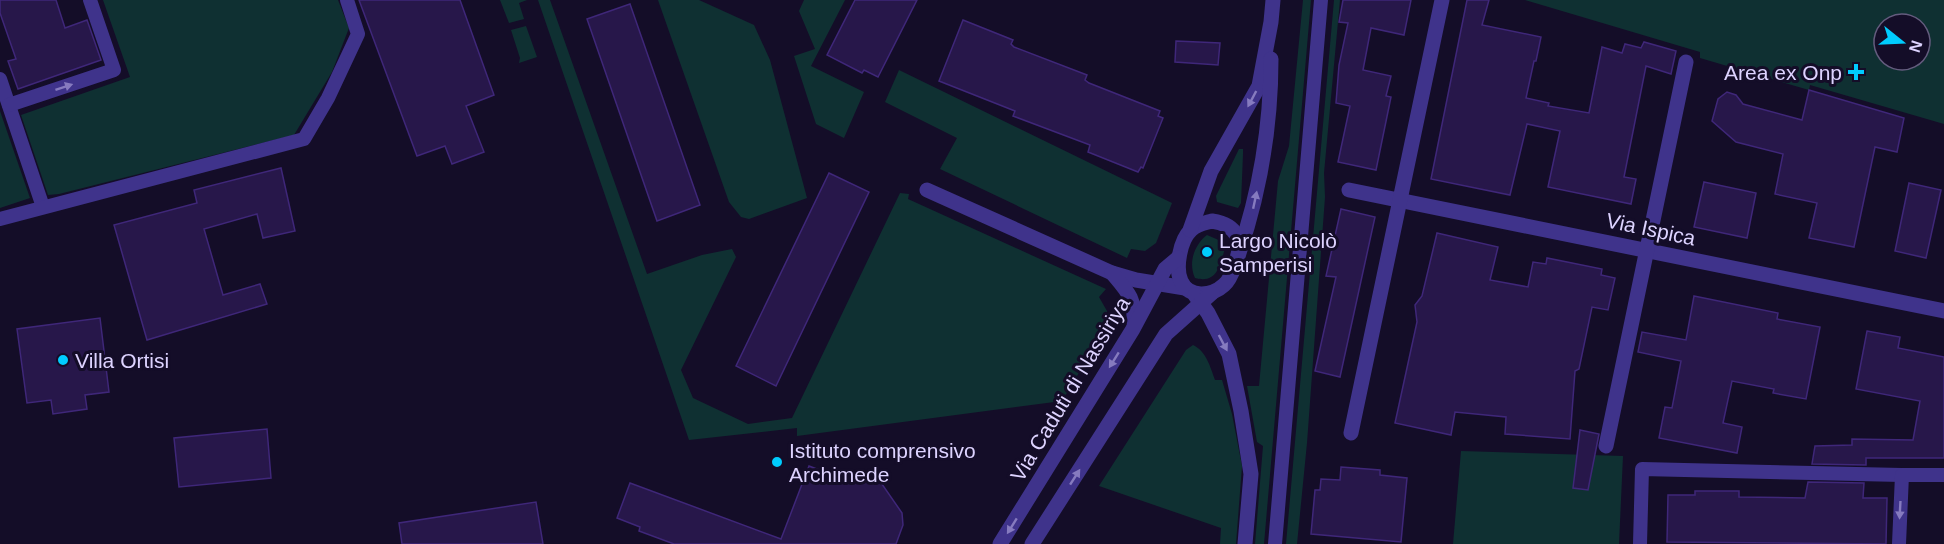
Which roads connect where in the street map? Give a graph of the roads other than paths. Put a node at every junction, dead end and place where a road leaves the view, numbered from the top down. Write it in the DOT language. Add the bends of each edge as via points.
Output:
graph roads {
  1 [pos="90,0"];
  2 [pos="346,0"];
  3 [pos="1273,0"];
  4 [pos="1321,0"];
  5 [pos="1442,0"];
  6 [pos="1271,22"];
  7 [pos="1686,62"];
  8 [pos="0,79"];
  9 [pos="9,105"];
  10 [pos="927,190"];
  11 [pos="1349,190"];
  12 [pos="1399,200"];
  13 [pos="43,207"];
  14 [pos="0,219"];
  15 [pos="1190,230"];
  16 [pos="1647,250"];
  17 [pos="1238,256"];
  18 [pos="1178,258"];
  19 [pos="1165,269"];
  20 [pos="1112,273"];
  21 [pos="1136,280"];
  22 [pos="1156,284"];
  23 [pos="1198,294"];
  24 [pos="1944,311"];
  25 [pos="1134,329"];
  26 [pos="1351,433"];
  27 [pos="1606,446"];
  28 [pos="1902,475"];
  29 [pos="1944,475"];
  30 [pos="1000,544"];
  31 [pos="1032,544"];
  32 [pos="1245,544"];
  33 [pos="1275,544"];
  34 [pos="1640,544"];
  35 [pos="1899,544"];
  9 -- 1 [label="lane, one-way" via="114,70"];
  2 -- 13 [label="lane" via="358,34 304,139"];
  3 -- 6 [label="street"];
  4 -- 33 [label="lane"];
  5 -- 12 [label="street"];
  6 -- 15 [label="street, one-way" via="1259,86 1211,171"];
  17 -- 6 [label="street, one-way" via="1263,161 1271,87"];
  7 -- 16 [label="street"];
  8 -- 9 [label="lane"];
  9 -- 13 [label="lane"];
  10 -- 20 [label="street"];
  11 -- 12 [label="street, Via Ispica"];
  12 -- 16 [label="street, Via Ispica"];
  12 -- 26 [label="street"];
  13 -- 14 [label="lane"];
  15 -- 17 [label="street" via="1212,221 1224,223 1235,232"];
  15 -- 18 [label="street"];
  16 -- 24 [label="street, Via Ispica"];
  16 -- 27 [label="street"];
  17 -- 23 [label="street" via="1225,284"];
  18 -- 19 [label="street, Via Caduti di Nassiriya"];
  18 -- 23 [label="street" via="1177,269"];
  19 -- 21 [label="street"];
  19 -- 22 [label="street, Via Caduti di Nassiriya"];
  20 -- 21 [label="street"];
  20 -- 25 [label="street" via="1134,305"];
  21 -- 22 [label="street"];
  22 -- 23 [label="street"];
  22 -- 25 [label="street, Via Caduti di Nassiriya"];
  31 -- 23 [label="street, one-way" via="1166,334"];
  23 -- 32 [label="street, one-way" via="1229,354 1241,411 1251,474"];
  25 -- 30 [label="street, Via Caduti di Nassiriya, one-way"];
  28 -- 29 [label="lane"];
  28 -- 34 [label="lane" via="1642,469"];
  28 -- 35 [label="lane, one-way"];
}
